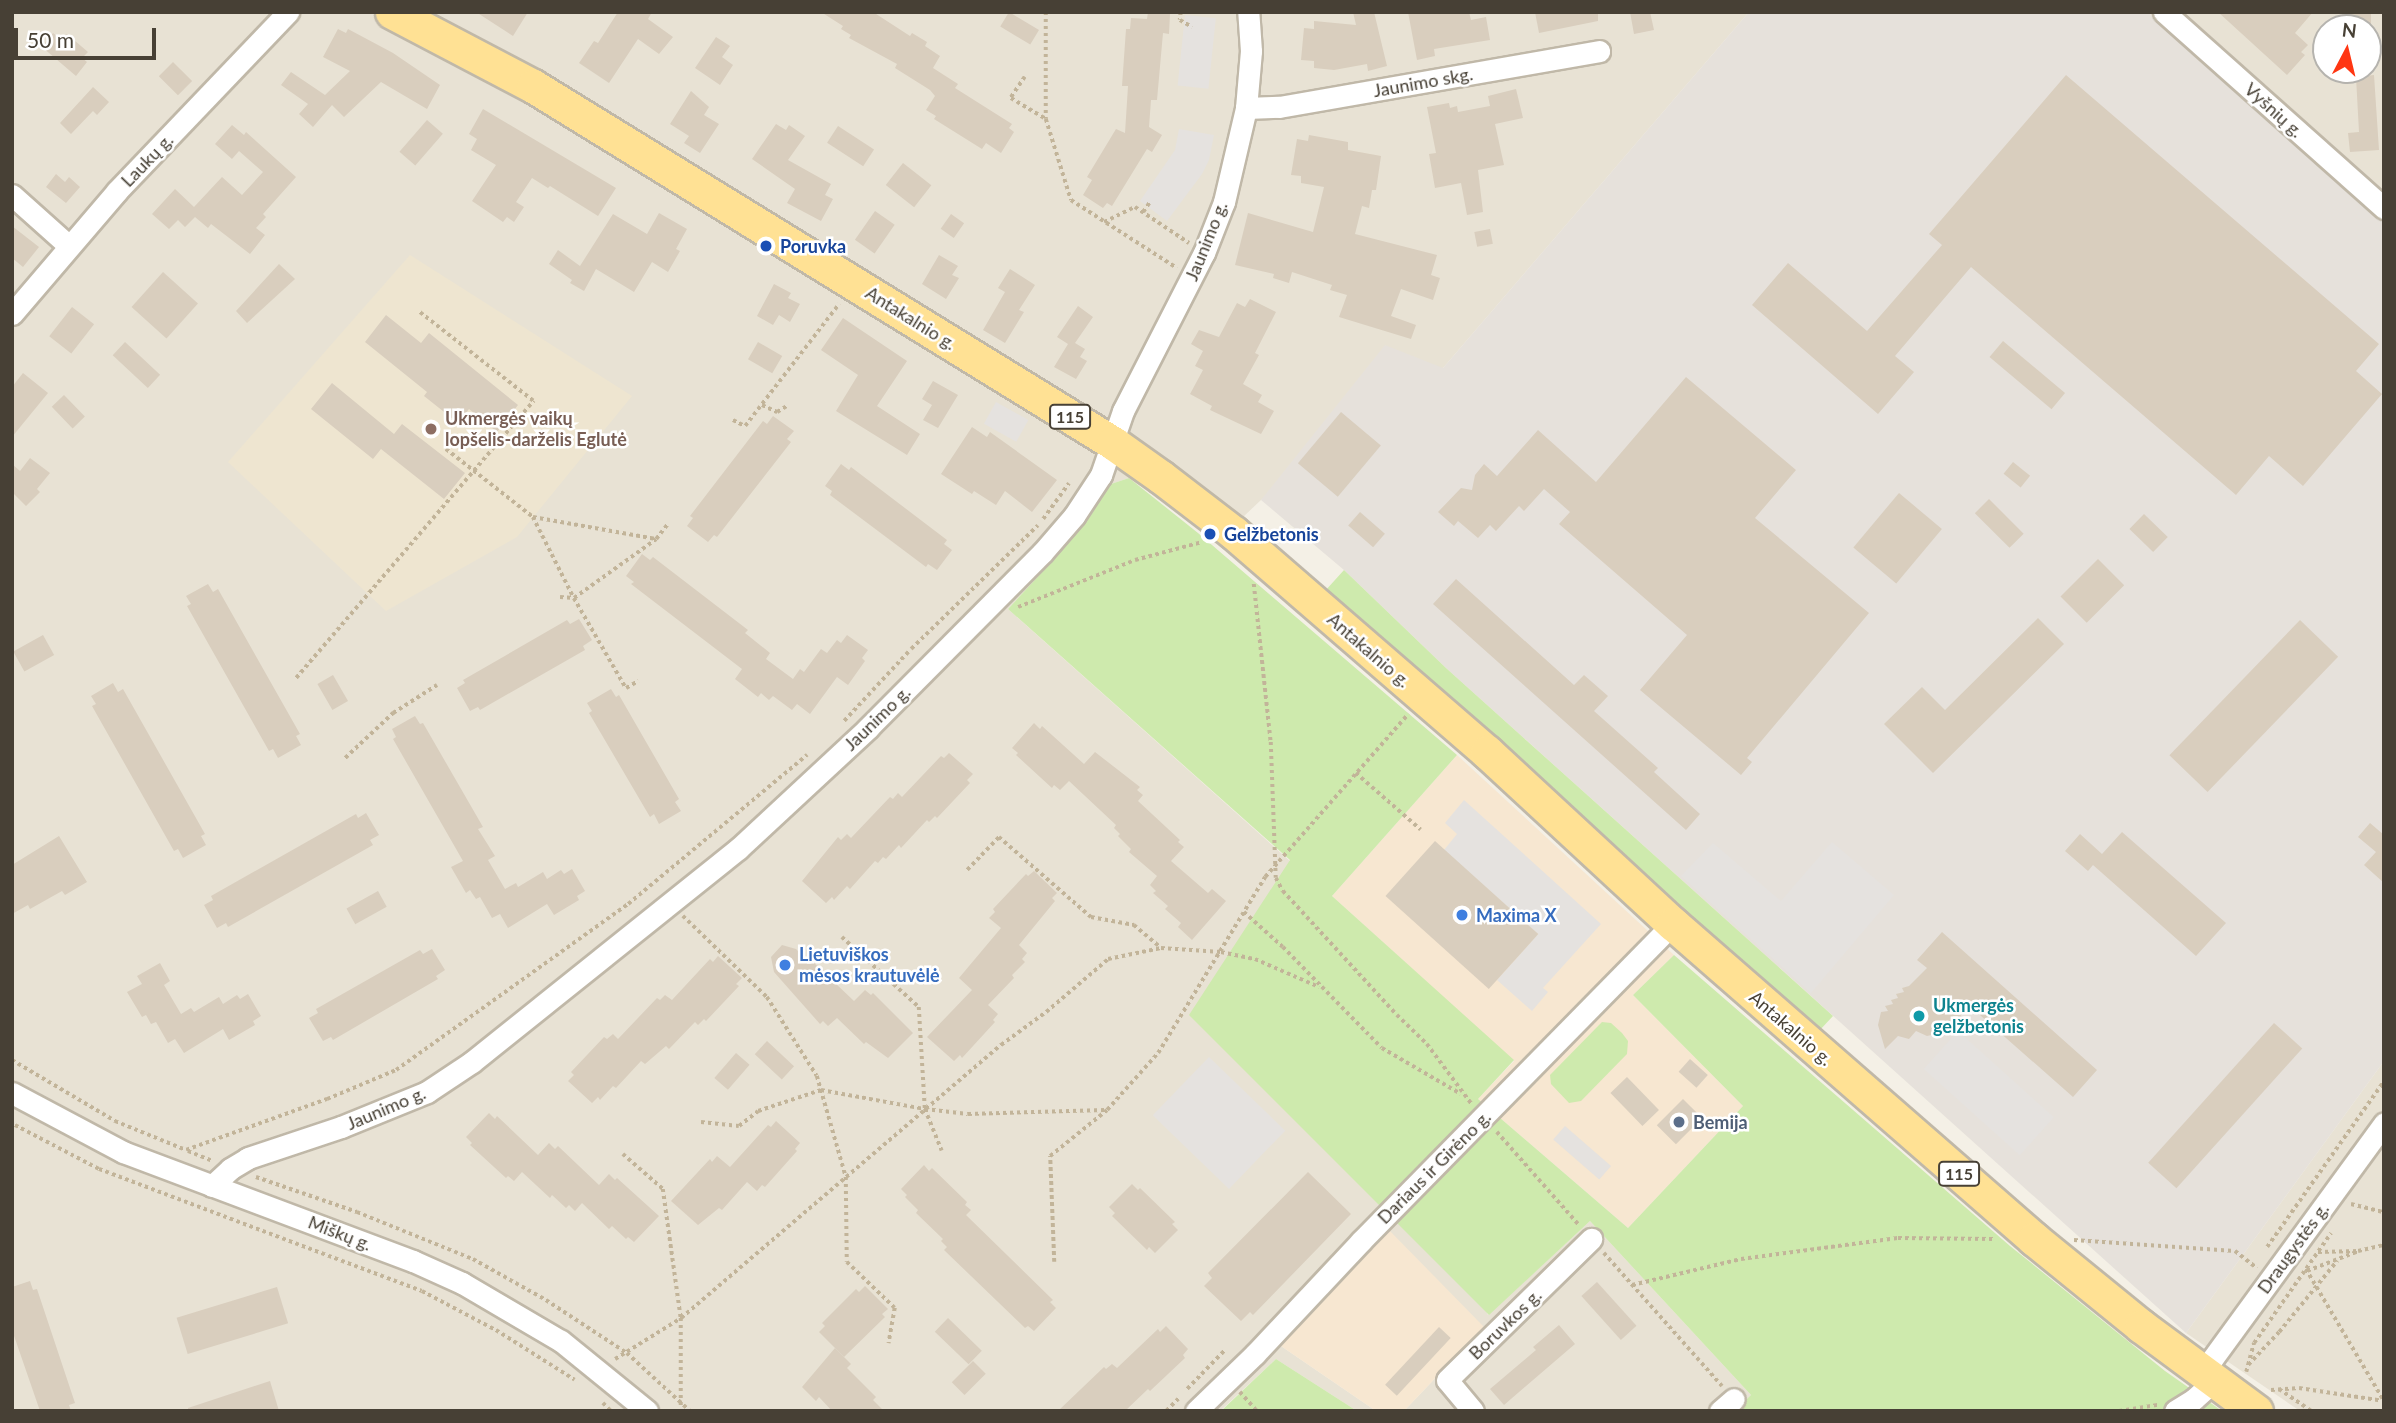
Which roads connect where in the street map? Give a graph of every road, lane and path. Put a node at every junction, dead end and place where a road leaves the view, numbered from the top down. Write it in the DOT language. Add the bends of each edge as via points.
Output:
graph roads {
  1 [pos="288,12"];
  2 [pos="392,12"];
  3 [pos="1046,12"];
  4 [pos="1181,12"];
  5 [pos="1248,12"];
  6 [pos="2164,12"];
  7 [pos="1192,27"];
  8 [pos="1598,51"];
  9 [pos="1025,76"];
  10 [pos="1246,107"];
  11 [pos="1046,119"];
  12 [pos="12,195"];
  13 [pos="1149,203"];
  14 [pos="2384,208"];
  15 [pos="1143,212"];
  16 [pos="1104,222"];
  17 [pos="68,246"];
  18 [pos="1205,253"];
  19 [pos="1192,278"];
  20 [pos="854,283"];
  21 [pos="419,312"];
  22 [pos="12,314"];
  23 [pos="762,405"];
  24 [pos="788,405"];
  25 [pos="733,419"];
  26 [pos="1113,443"];
  27 [pos="446,449"];
  28 [pos="474,471"];
  29 [pos="1070,483"];
  30 [pos="533,517"];
  31 [pos="667,525"];
  32 [pos="656,539"];
  33 [pos="1241,539"];
  34 [pos="560,597"];
  35 [pos="574,598"];
  36 [pos="1006,612"];
  37 [pos="296,678"];
  38 [pos="638,681"];
  39 [pos="437,685"];
  40 [pos="1426,699"];
  41 [pos="835,730"];
  42 [pos="816,748"];
  43 [pos="345,758"];
  44 [pos="1356,772"];
  45 [pos="1421,830"];
  46 [pos="1274,867"];
  47 [pos="967,870"];
  48 [pos="670,903"];
  49 [pos="1244,912"];
  50 [pos="1673,924"];
  51 [pos="842,937"];
  52 [pos="1161,948"];
  53 [pos="1221,952"];
  54 [pos="1319,986"];
  55 [pos="12,1060"];
  56 [pos="2384,1081"];
  57 [pos="821,1090"];
  58 [pos="12,1093"];
  59 [pos="925,1110"];
  60 [pos="1107,1110"];
  61 [pos="1484,1116"];
  62 [pos="701,1122"];
  63 [pos="15,1125"];
  64 [pos="2379,1138"];
  65 [pos="942,1151"];
  66 [pos="623,1154"];
  67 [pos="846,1177"];
  68 [pos="212,1186"];
  69 [pos="2358,1195"];
  70 [pos="2351,1205"];
  71 [pos="2384,1212"];
  72 [pos="2344,1214"];
  73 [pos="2338,1223"];
  74 [pos="1591,1239"];
  75 [pos="2034,1239"];
  76 [pos="2384,1245"];
  77 [pos="2358,1251"];
  78 [pos="2318,1252"];
  79 [pos="2337,1261"];
  80 [pos="1054,1262"];
  81 [pos="2253,1266"];
  82 [pos="2306,1270"];
  83 [pos="2270,1279"];
  84 [pos="1632,1285"];
  85 [pos="2316,1286"];
  86 [pos="681,1318"];
  87 [pos="889,1343"];
  88 [pos="1224,1351"];
  89 [pos="598,1368"];
  90 [pos="582,1385"];
  91 [pos="2240,1386"];
  92 [pos="2384,1401"];
  93 [pos="602,1402"];
  94 [pos="1727,1405"];
  95 [pos="611,1411"];
  96 [pos="648,1411"];
  97 [pos="681,1411"];
  98 [pos="1166,1411"];
  99 [pos="1196,1411"];
  100 [pos="1473,1411"];
  101 [pos="2175,1411"];
  102 [pos="2312,1411"];
  1 -- 17 [label="street, Laukų g."];
  2 -- 20 [label="main road, Antakalnio g. / 115" via="533,86"];
  3 -- 11 [label="path"];
  4 -- 7 [label="path" via="1180,20"];
  5 -- 10 [label="street, Jaunimo g." via="1251,51"];
  6 -- 14 [label="street, Vyšnių g."];
  8 -- 10 [label="street, Jaunimo skg." via="1279,107"];
  9 -- 11 [label="path" via="1011,98"];
  10 -- 18 [label="street, Jaunimo g." via="1224,202"];
  11 -- 16 [label="path" via="1071,200"];
  12 -- 17 [label="street"];
  13 -- 15 [label="path"];
  15 -- 16 [label="path" via="1135,207"];
  15 -- 18 [label="path"];
  16 -- 19 [label="path"];
  17 -- 22 [label="street, Laukų g."];
  18 -- 19 [label="street, Jaunimo g."];
  19 -- 26 [label="street, Jaunimo g." via="1123,411"];
  20 -- 23 [label="path"];
  20 -- 26 [label="main road, Antakalnio g. / 115"];
  21 -- 28 [label="path" via="533,401"];
  23 -- 24 [label="path" via="777,412"];
  23 -- 25 [label="path" via="746,426"];
  26 -- 33 [label="main road, Antakalnio g. / 115"];
  26 -- 48 [label="street, Jaunimo g." via="1101,475 1042,553 868,728 738,849"];
  27 -- 28 [label="path"];
  28 -- 30 [label="path"];
  28 -- 37 [label="path"];
  29 -- 41 [label="path" via="1039,524"];
  30 -- 32 [label="path"];
  30 -- 35 [label="path"];
  31 -- 32 [label="path"];
  32 -- 35 [label="path"];
  33 -- 36 [label="path" via="1135,560"];
  33 -- 40 [label="main road, Antakalnio g. / 115"];
  33 -- 46 [label="path" via="1264,650"];
  34 -- 35 [label="path"];
  35 -- 38 [label="path" via="626,688"];
  39 -- 43 [label="path" via="393,713"];
  40 -- 44 [label="path"];
  40 -- 50 [label="main road, Antakalnio g. / 115"];
  42 -- 55 [label="path" via="618,912 396,1070 327,1100 186,1150 115,1121"];
  44 -- 45 [label="path"];
  44 -- 46 [label="path"];
  46 -- 49 [label="path"];
  46 -- 54 [label="path" via="1283,891 1427,1044 1463,1095 1382,1048"];
  47 -- 52 [label="path" via="999,837 1091,917 1134,925"];
  48 -- 57 [label="path" via="767,997 817,1076"];
  48 -- 68 [label="street, Jaunimo g." via="536,1014 427,1092 248,1158"];
  49 -- 53 [label="path"];
  49 -- 54 [label="path"];
  50 -- 61 [label="street, Dariaus ir Girėno g."];
  50 -- 75 [label="main road, Antakalnio g. / 115"];
  51 -- 59 [label="path" via="919,1007"];
  52 -- 53 [label="path"];
  52 -- 59 [label="path" via="1108,959"];
  53 -- 54 [label="path" via="1255,959"];
  53 -- 60 [label="path" via="1158,1053"];
  56 -- 81 [label="path"];
  57 -- 59 [label="path"];
  57 -- 62 [label="path" via="758,1111 739,1126"];
  57 -- 67 [label="path"];
  58 -- 68 [label="street, Miškų g." via="123,1152"];
  59 -- 60 [label="path" via="968,1114"];
  59 -- 65 [label="path"];
  59 -- 67 [label="path"];
  60 -- 80 [label="path" via="1050,1156"];
  61 -- 74 [label="path"];
  61 -- 99 [label="street, Dariaus ir Girėno g."];
  63 -- 90 [label="path" via="99,1169 422,1291 496,1330"];
  64 -- 83 [label="street, Draugystės g."];
  66 -- 86 [label="path" via="663,1189"];
  67 -- 86 [label="path"];
  67 -- 87 [label="path" via="847,1262 895,1308"];
  68 -- 89 [label="street, Miškų g." via="462,1283"];
  69 -- 70 [label="path"];
  70 -- 71 [label="path"];
  70 -- 72 [label="path"];
  73 -- 78 [label="path"];
  74 -- 84 [label="path"];
  74 -- 100 [label="street, Boruvkos g." via="1447,1380"];
  75 -- 81 [label="path" via="2114,1240 2235,1251"];
  75 -- 84 [label="path" via="1898,1238 1741,1259"];
  75 -- 91 [label="main road, Antakalnio g. / 115"];
  76 -- 77 [label="path"];
  77 -- 78 [label="path"];
  77 -- 79 [label="path"];
  78 -- 82 [label="path"];
  79 -- 82 [label="path"];
  79 -- 85 [label="path"];
  81 -- 83 [label="path"];
  82 -- 85 [label="path"];
  82 -- 91 [label="path" via="2254,1343"];
  83 -- 91 [label="street, Draugystės g."];
  84 -- 94 [label="path"];
  85 -- 91 [label="path"];
  85 -- 92 [label="path"];
  86 -- 89 [label="path"];
  86 -- 97 [label="path"];
  88 -- 98 [label="path"];
  89 -- 96 [label="street, Miškų g."];
  91 -- 92 [label="path" via="2299,1388"];
  91 -- 101 [label="street, Draugystės g." via="2194,1399"];
  91 -- 102 [label="path"];
  93 -- 95 [label="path"];
}
